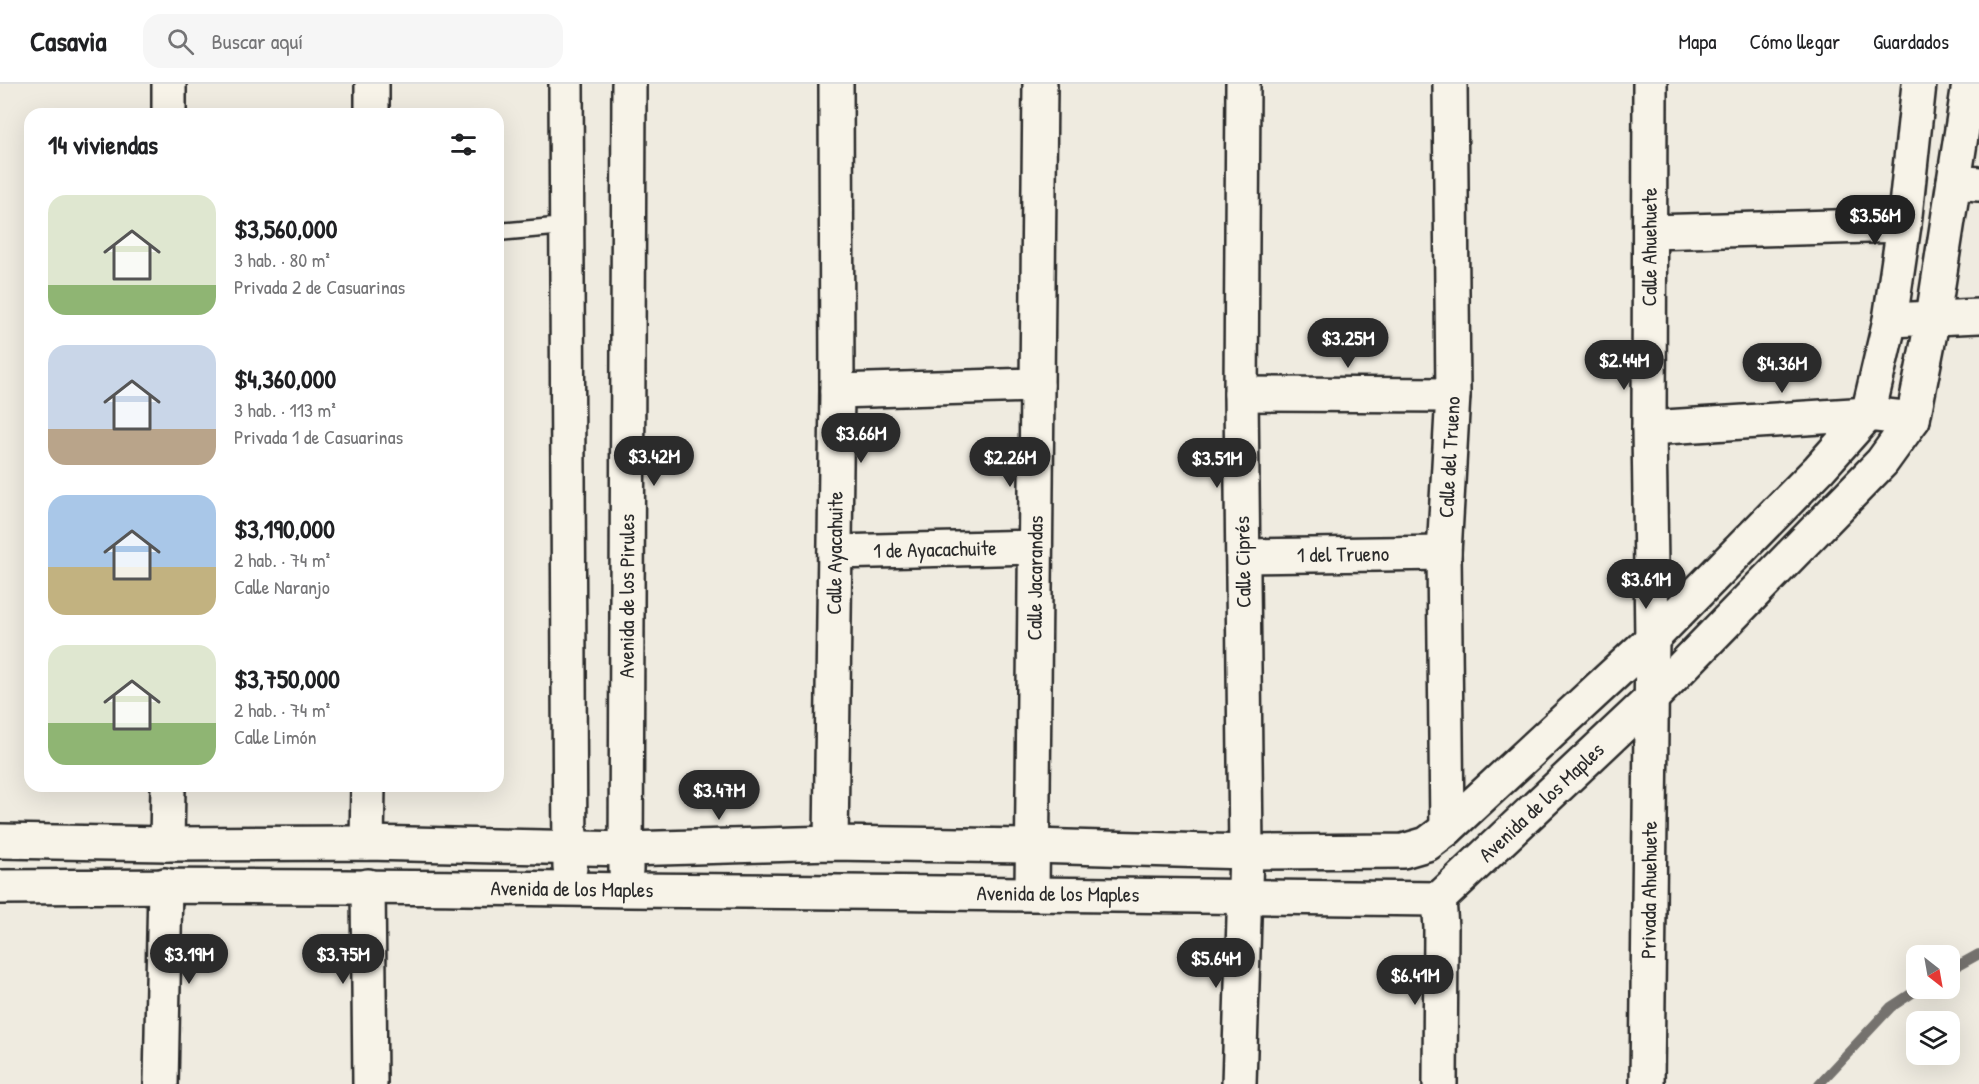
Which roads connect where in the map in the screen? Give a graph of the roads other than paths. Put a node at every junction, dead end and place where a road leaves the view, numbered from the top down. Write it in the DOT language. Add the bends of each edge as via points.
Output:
graph roads {
  1 [pos="169,84"];
  2 [pos="372,84"];
  3 [pos="566,84"];
  4 [pos="629,84"];
  5 [pos="836,84"];
  6 [pos="1040,84"];
  7 [pos="1243,84"];
  8 [pos="1450,84"];
  9 [pos="1650,84"];
  10 [pos="1919,84"];
  11 [pos="1969,84"];
  12 [pos="169,108"];
  13 [pos="372,108"];
  14 [pos="1966,183"];
  15 [pos="1904,225"];
  16 [pos="565,226"];
  17 [pos="504,231"];
  18 [pos="1650,232"];
  19 [pos="1979,316"];
  20 [pos="1933,317"];
  21 [pos="1890,320"];
  22 [pos="1036,385"];
  23 [pos="837,391"];
  24 [pos="1241,393"];
  25 [pos="1453,395"];
  26 [pos="1868,414"];
  27 [pos="1913,419"];
  28 [pos="1649,428"];
  29 [pos="1035,547"];
  30 [pos="835,552"];
  31 [pos="1444,553"];
  32 [pos="1243,556"];
  33 [pos="1652,639"];
  34 [pos="1652,698"];
  35 [pos="168,792"];
  36 [pos="368,792"];
  37 [pos="1447,829"];
  38 [pos="0,841"];
  39 [pos="367,843"];
  40 [pos="831,843"];
  41 [pos="167,844"];
  42 [pos="1032,846"];
  43 [pos="571,848"];
  44 [pos="627,849"];
  45 [pos="1246,852"];
  46 [pos="165,885"];
  47 [pos="368,886"];
  48 [pos="0,887"];
  49 [pos="569,888"];
  50 [pos="626,890"];
  51 [pos="1032,892"];
  52 [pos="1245,895"];
  53 [pos="1439,899"];
  54 [pos="161,1084"];
  55 [pos="369,1084"];
  56 [pos="1239,1084"];
  57 [pos="1440,1084"];
  58 [pos="1647,1084"];
  1 -- 12 [label="street"];
  2 -- 13 [label="street"];
  3 -- 16 [label="street"];
  4 -- 44 [label="street, Avenida de los Pirules"];
  5 -- 23 [label="street, Calle Ayacahuite"];
  6 -- 22 [label="street, Calle Jacarandas"];
  7 -- 24 [label="street, Calle Ciprés"];
  8 -- 25 [label="street, Calle del Trueno"];
  9 -- 18 [label="street, Calle Ahuehuete"];
  10 -- 15 [label="street"];
  11 -- 14 [label="street"];
  14 -- 20 [label="street"];
  15 -- 18 [label="street"];
  15 -- 21 [label="street"];
  16 -- 17 [label="lane"];
  16 -- 43 [label="street"];
  18 -- 28 [label="street, Calle Ahuehuete"];
  19 -- 20 [label="street"];
  20 -- 21 [label="street"];
  20 -- 27 [label="street"];
  21 -- 26 [label="street"];
  22 -- 23 [label="street"];
  22 -- 29 [label="street, Calle Jacarandas"];
  23 -- 30 [label="street, Calle Ayacahuite"];
  24 -- 25 [label="street"];
  24 -- 32 [label="street, Calle Ciprés"];
  25 -- 31 [label="street, Calle del Trueno"];
  26 -- 27 [label="street"];
  26 -- 28 [label="street"];
  26 -- 33 [label="street, Avenida de los Maples"];
  27 -- 34 [label="street, Avenida de los Maples" via="1882,462"];
  28 -- 33 [label="street, Calle Ahuehuete"];
  29 -- 30 [label="street, 1 de Ayacachuite"];
  29 -- 42 [label="street, Calle Jacarandas"];
  30 -- 40 [label="street, Calle Ayacahuite"];
  31 -- 32 [label="street, 1 del Trueno"];
  31 -- 37 [label="street, Calle del Trueno"];
  32 -- 45 [label="street, Calle Ciprés"];
  33 -- 34 [label="street, Calle Ahuehuete"];
  33 -- 37 [label="street, Avenida de los Maples"];
  34 -- 53 [label="street, Avenida de los Maples"];
  34 -- 58 [label="street, Privada Ahuehuete"];
  35 -- 41 [label="street"];
  36 -- 39 [label="street"];
  37 -- 45 [label="street, Avenida de los Maples" via="1427,844 1403,851"];
  38 -- 41 [label="street, Avenida de los Maples"];
  39 -- 41 [label="street, Avenida de los Maples"];
  39 -- 43 [label="street, Avenida de los Maples"];
  40 -- 42 [label="street, Avenida de los Maples"];
  40 -- 44 [label="street, Avenida de los Maples"];
  42 -- 45 [label="street, Avenida de los Maples"];
  42 -- 51 [label="street, Calle Jacarandas"];
  43 -- 44 [label="street, Avenida de los Maples"];
  43 -- 49 [label="street"];
  44 -- 50 [label="street, Avenida de los Pirules"];
  45 -- 52 [label="street, Calle Ciprés"];
  46 -- 47 [label="street, Avenida de los Maples"];
  46 -- 48 [label="street, Avenida de los Maples"];
  46 -- 54 [label="street"];
  47 -- 49 [label="street, Avenida de los Maples"];
  47 -- 55 [label="street"];
  49 -- 50 [label="street, Avenida de los Maples"];
  50 -- 51 [label="street, Avenida de los Maples"];
  51 -- 52 [label="street, Avenida de los Maples"];
  52 -- 53 [label="street, Avenida de los Maples"];
  52 -- 56 [label="street, Calle Ciprés"];
  53 -- 57 [label="street"];
}
